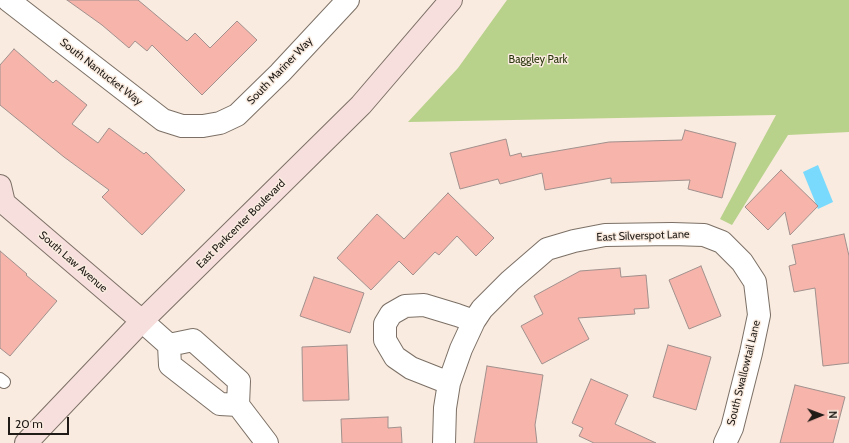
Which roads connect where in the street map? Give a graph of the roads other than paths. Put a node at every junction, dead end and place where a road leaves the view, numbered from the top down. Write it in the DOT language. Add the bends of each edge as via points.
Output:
graph roads {
  1 [pos="8,0"];
  2 [pos="348,0"];
  3 [pos="451,0"];
  4 [pos="203,126"];
  5 [pos="1,197"];
  6 [pos="722,242"];
  7 [pos="142,321"];
  8 [pos="474,322"];
  9 [pos="169,345"];
  10 [pos="449,383"];
  11 [pos="238,405"];
  12 [pos="26,443"];
  13 [pos="267,443"];
  14 [pos="444,443"];
  15 [pos="725,443"];
  1 -- 4 [label="street, South Nantucket Way" via="163,120 182,126"];
  2 -- 4 [label="street, South Mariner Way" via="237,115 220,123"];
  3 -- 7 [label="main road, East Parkcenter Boulevard" via="361,105"];
  5 -- 7 [label="main road, South Law Avenue"];
  6 -- 8 [label="street, East Silverspot Lane" via="704,235 605,235 547,249 510,280"];
  6 -- 15 [label="street, South Swallowtail Lane" via="742,262 755,282 759,315 732,428"];
  7 -- 9 [label="street"];
  7 -- 12 [label="main road, East Parkcenter Boulevard"];
  8 -- 10 [label="street, East Silverspot Lane"];
  8 -- 10 [label="street" via="424,305 405,306 391,314 385,324 385,340 395,357 411,368"];
  9 -- 11 [label="street" via="170,365 220,404"];
  9 -- 11 [label="street" via="193,340 239,381"];
  10 -- 14 [label="street, East Silverspot Lane"];
  11 -- 13 [label="street"];
}
